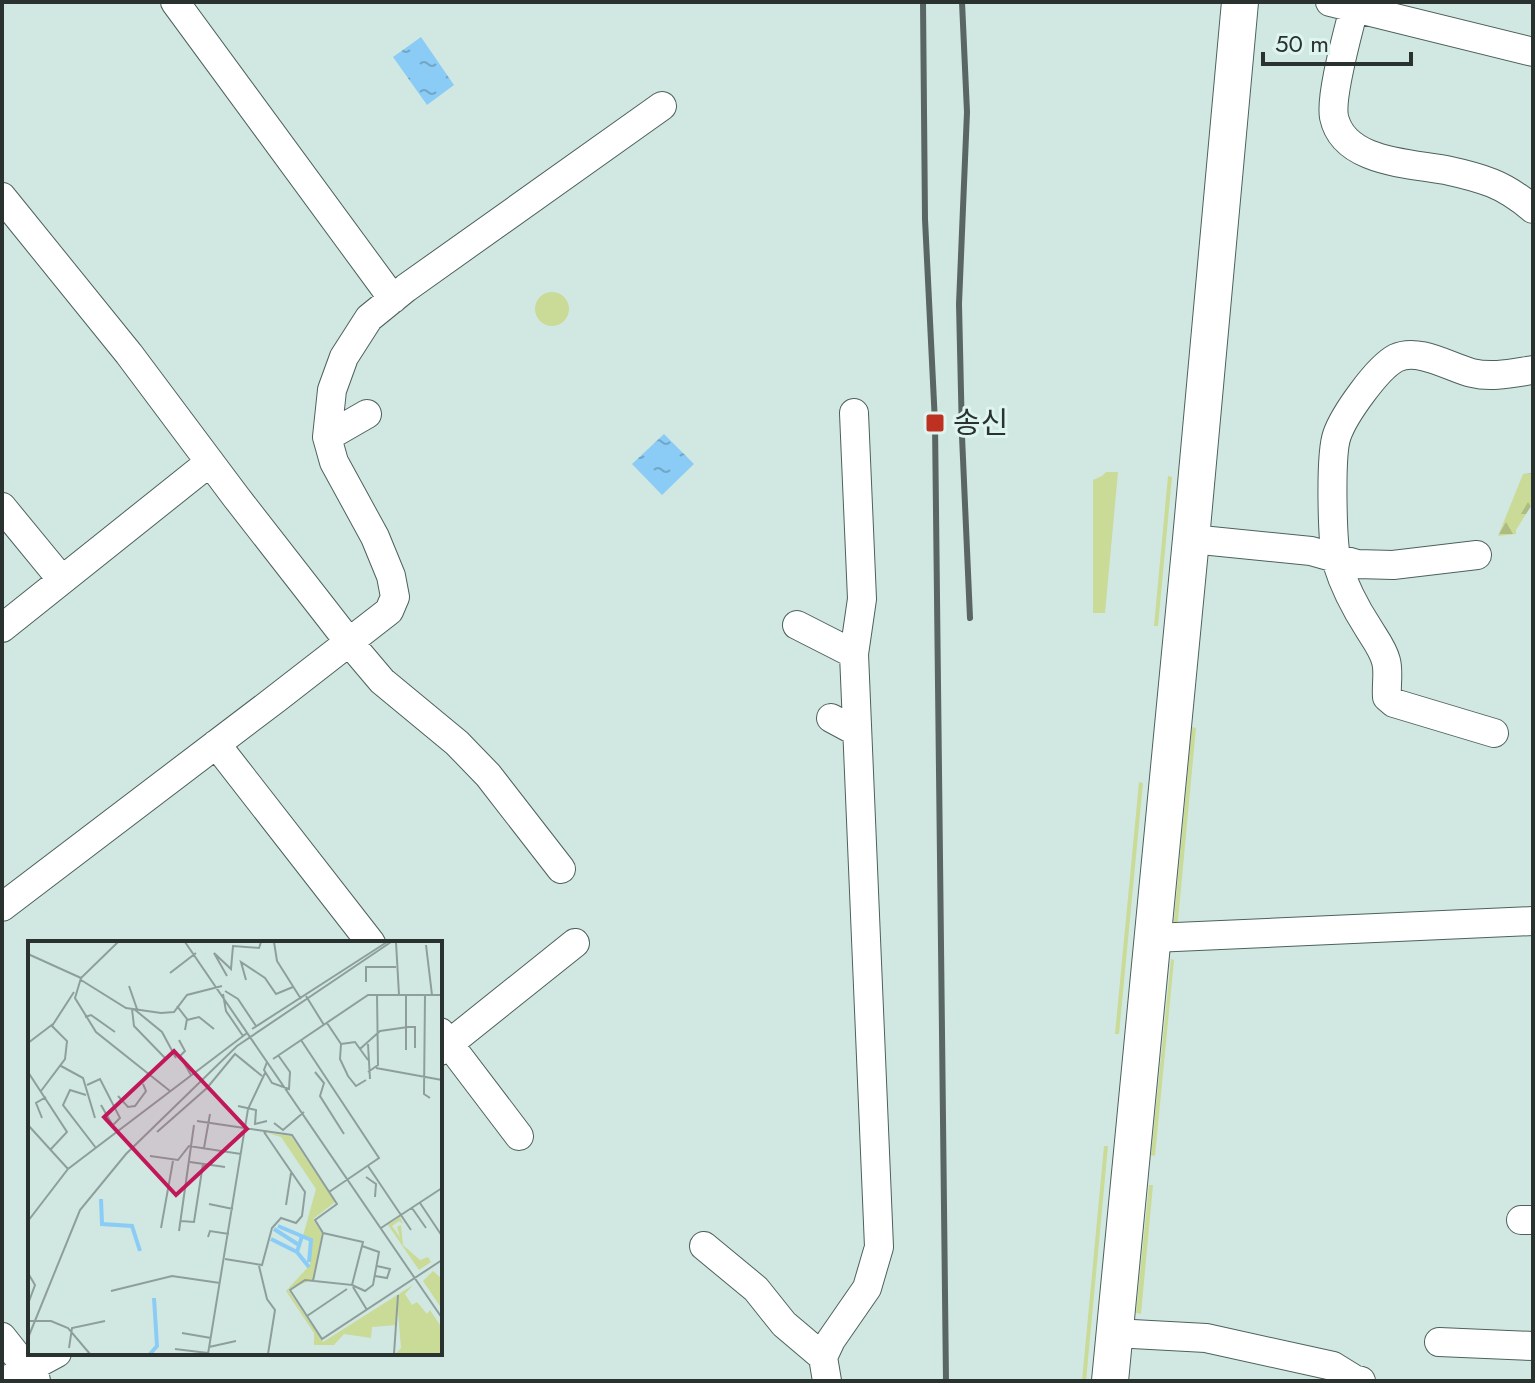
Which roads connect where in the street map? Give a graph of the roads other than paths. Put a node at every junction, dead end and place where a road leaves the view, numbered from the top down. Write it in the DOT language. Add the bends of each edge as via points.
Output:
graph roads {
  1 [pos="175,2"];
  2 [pos="1240,2"];
  3 [pos="1342,5"];
  4 [pos="1533,52"];
  5 [pos="662,106"];
  6 [pos="2,197"];
  7 [pos="1533,209"];
  8 [pos="393,299"];
  9 [pos="1533,370"];
  10 [pos="854,413"];
  11 [pos="367,414"];
  12 [pos="327,437"];
  13 [pos="210,462"];
  14 [pos="2,507"];
  15 [pos="1191,539"];
  16 [pos="1477,555"];
  17 [pos="1336,559"];
  18 [pos="62,580"];
  19 [pos="797,625"];
  20 [pos="2,628"];
  21 [pos="349,642"];
  22 [pos="854,654"];
  23 [pos="831,718"];
  24 [pos="857,732"];
  25 [pos="1494,733"];
  26 [pos="216,744"];
  27 [pos="561,869"];
  28 [pos="2,907"];
  29 [pos="1533,921"];
  30 [pos="1153,938"];
  31 [pos="369,941"];
  32 [pos="575,943"];
  33 [pos="443,1042"];
  34 [pos="519,1136"];
  35 [pos="704,1246"];
  36 [pos="1114,1333"];
  37 [pos="2,1337"];
  38 [pos="1439,1342"];
  39 [pos="1533,1346"];
  40 [pos="54,1355"];
  41 [pos="825,1369"];
  42 [pos="23,1377"];
  43 [pos="1110,1381"];
  44 [pos="1361,1381"];
  1 -- 8 [label="street"];
  2 -- 15 [label="main road"];
  3 -- 4 [label="street"];
  3 -- 7 [label="street" via="1334,116 1341,134 1382,159 1491,182"];
  5 -- 8 [label="street"];
  6 -- 13 [label="street"];
  8 -- 12 [label="street" via="369,318 344,357 332,390"];
  9 -- 17 [label="street" via="1473,373 1411,355 1396,358 1378,374 1350,408 1337,436"];
  10 -- 22 [label="street" via="862,599"];
  11 -- 12 [label="street"];
  12 -- 21 [label="street" via="334,462 375,537 395,597 389,611"];
  13 -- 18 [label="street"];
  13 -- 21 [label="street"];
  14 -- 18 [label="street"];
  15 -- 17 [label="street" via="1311,551"];
  15 -- 30 [label="main road"];
  16 -- 17 [label="street" via="1393,565"];
  17 -- 25 [label="street" via="1383,651 1387,697"];
  18 -- 20 [label="street"];
  19 -- 22 [label="street"];
  21 -- 26 [label="street"];
  21 -- 27 [label="street" via="382,681 488,775"];
  22 -- 24 [label="street"];
  23 -- 24 [label="street"];
  24 -- 41 [label="street" via="879,1247 867,1288 831,1340"];
  26 -- 28 [label="street"];
  26 -- 31 [label="street"];
  29 -- 30 [label="street"];
  30 -- 36 [label="main road"];
  32 -- 33 [label="street"];
  33 -- 34 [label="street"];
  35 -- 41 [label="street" via="756,1289"];
  36 -- 43 [label="main road"];
  36 -- 44 [label="street" via="1206,1338 1333,1366"];
  37 -- 42 [label="street"];
  38 -- 39 [label="street"];
  40 -- 42 [label="street"];
}
